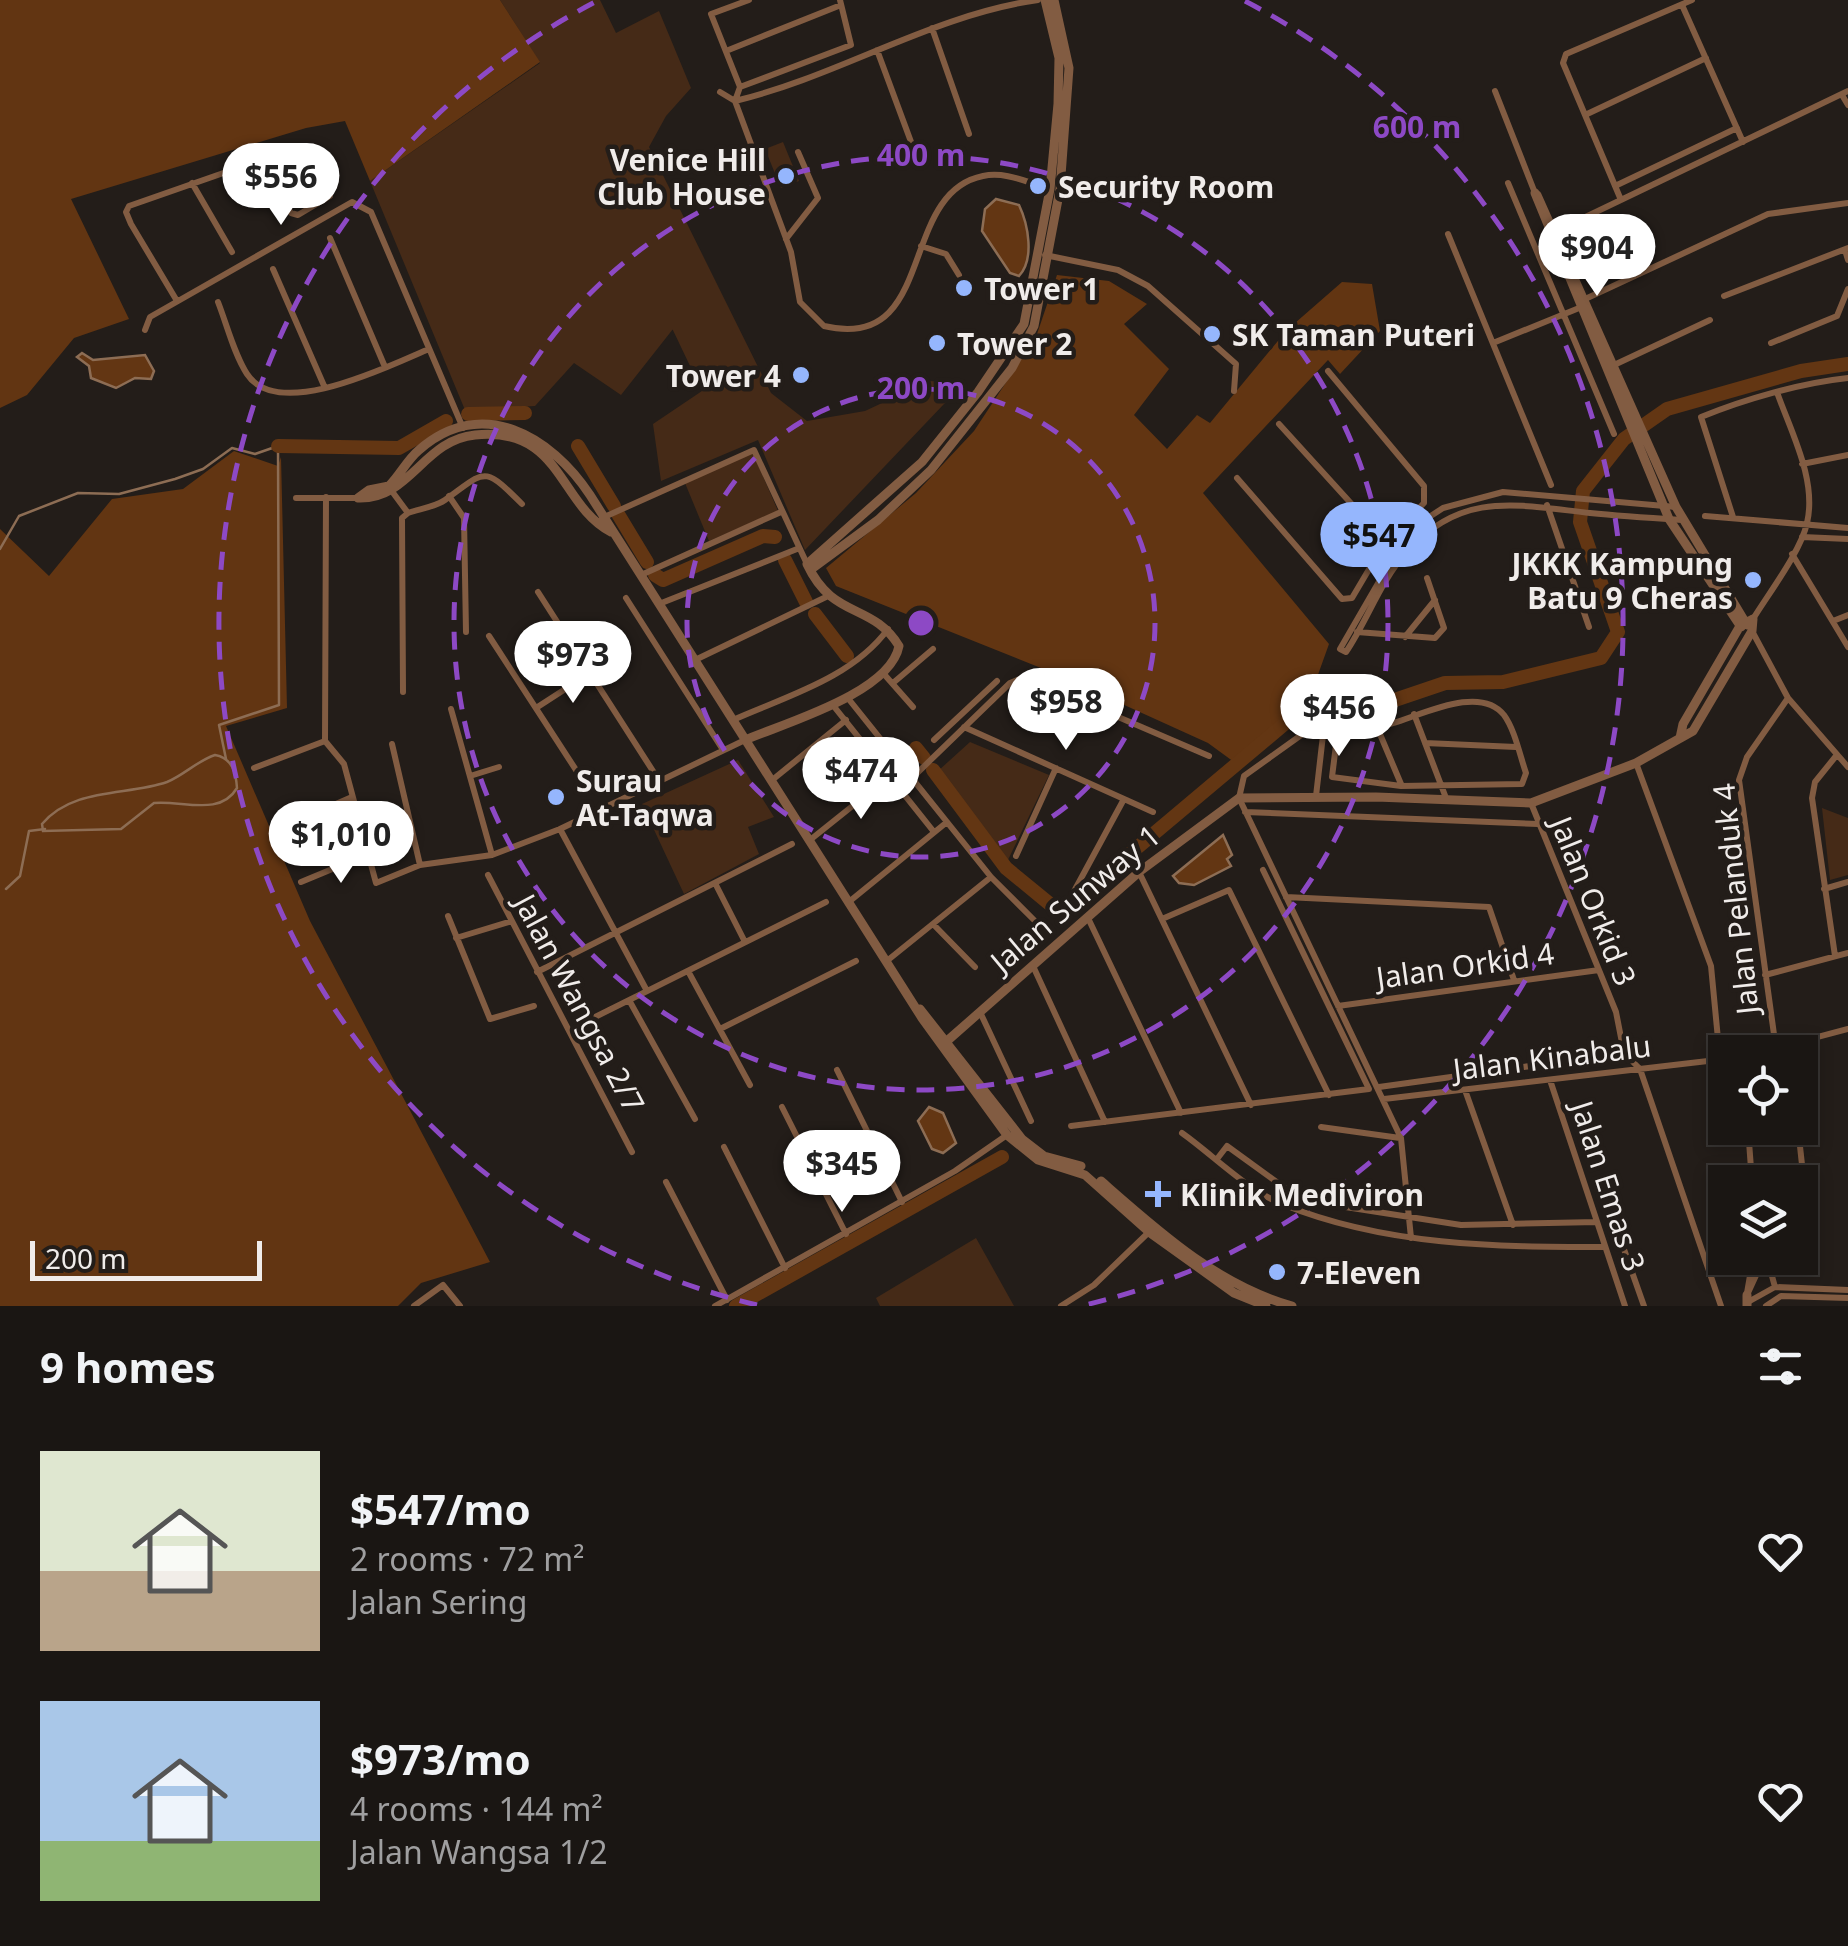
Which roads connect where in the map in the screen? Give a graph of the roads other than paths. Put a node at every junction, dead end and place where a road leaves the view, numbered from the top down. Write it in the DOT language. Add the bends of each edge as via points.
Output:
graph roads {
  1 [pos="749,0"];
  2 [pos="1042,0"];
  3 [pos="1054,0"];
  4 [pos="1692,0"];
  5 [pos="841,2"];
  6 [pos="1682,4"];
  7 [pos="932,28"];
  8 [pos="726,50"];
  9 [pos="876,50"];
  10 [pos="1706,58"];
  11 [pos="740,88"];
  12 [pos="1495,91"];
  13 [pos="720,92"];
  14 [pos="1845,93"];
  15 [pos="735,101"];
  16 [pos="1848,105"];
  17 [pos="1585,115"];
  18 [pos="1736,128"];
  19 [pos="969,134"];
  20 [pos="1743,142"];
  21 [pos="798,152"];
  22 [pos="918,158"];
  23 [pos="322,173"];
  24 [pos="192,183"];
  25 [pos="1508,183"];
  26 [pos="1615,186"];
  27 [pos="1055,189"];
  28 [pos="1535,193"];
  29 [pos="1622,200"];
  30 [pos="1848,203"];
  31 [pos="1552,233"];
  32 [pos="1448,234"];
  33 [pos="330,238"];
  34 [pos="786,239"];
  35 [pos="921,246"];
  36 [pos="1846,249"];
  37 [pos="232,252"];
  38 [pos="1044,255"];
  39 [pos="1848,260"];
  40 [pos="273,269"];
  41 [pos="958,275"];
  42 [pos="1848,290"];
  43 [pos="1724,296"];
  44 [pos="177,301"];
  45 [pos="218,302"];
  46 [pos="1582,304"];
  47 [pos="1561,315"];
  48 [pos="1710,320"];
  49 [pos="146,330"];
  50 [pos="1771,342"];
  51 [pos="1493,343"];
  52 [pos="429,349"];
  53 [pos="1614,365"];
  54 [pos="385,367"];
  55 [pos="1328,371"];
  56 [pos="1848,378"];
  57 [pos="325,388"];
  58 [pos="1234,392"];
  59 [pos="1778,395"];
  60 [pos="1628,412"];
  61 [pos="1279,424"];
  62 [pos="465,432"];
  63 [pos="1614,434"];
  64 [pos="1848,454"];
  65 [pos="1802,464"];
  66 [pos="1236,478"];
  67 [pos="1551,484"];
  68 [pos="390,489"];
  69 [pos="449,496"];
  70 [pos="326,497"];
  71 [pos="296,498"];
  72 [pos="358,498"];
  73 [pos="1549,498"];
  74 [pos="522,504"];
  75 [pos="1670,507"];
  76 [pos="1549,508"];
  77 [pos="782,512"];
  78 [pos="408,513"];
  79 [pos="1705,516"];
  80 [pos="1734,517"];
  81 [pos="1670,519"];
  82 [pos="599,520"];
  83 [pos="1682,520"];
  84 [pos="1807,525"];
  85 [pos="1848,528"];
  86 [pos="1802,537"];
  87 [pos="1848,539"];
  88 [pos="1384,544"];
  89 [pos="798,548"];
  90 [pos="1792,553"];
  91 [pos="1399,556"];
  92 [pos="808,568"];
  93 [pos="639,576"];
  94 [pos="1427,578"];
  95 [pos="538,592"];
  96 [pos="826,596"];
  97 [pos="626,598"];
  98 [pos="1435,600"];
  99 [pos="658,605"];
  100 [pos="1848,615"];
  101 [pos="1746,622"];
  102 [pos="1834,622"];
  103 [pos="1589,627"];
  104 [pos="888,629"];
  105 [pos="466,632"];
  106 [pos="489,636"];
  107 [pos="1753,637"];
  108 [pos="1404,638"];
  109 [pos="1848,647"];
  110 [pos="934,648"];
  111 [pos="695,660"];
  112 [pos="590,673"];
  113 [pos="883,673"];
  114 [pos="997,681"];
  115 [pos="893,683"];
  116 [pos="403,692"];
  117 [pos="847,697"];
  118 [pos="1788,698"];
  119 [pos="832,703"];
  120 [pos="913,707"];
  121 [pos="536,708"];
  122 [pos="451,709"];
  123 [pos="1414,714"];
  124 [pos="1325,718"];
  125 [pos="733,720"];
  126 [pos="846,720"];
  127 [pos="1339,721"];
  128 [pos="1377,727"];
  129 [pos="964,728"];
  130 [pos="1680,738"];
  131 [pos="745,740"];
  132 [pos="934,740"];
  133 [pos="325,741"];
  134 [pos="392,744"];
  135 [pos="1425,744"];
  136 [pos="1516,746"];
  137 [pos="723,750"];
  138 [pos="1208,756"];
  139 [pos="1836,756"];
  140 [pos="1636,762"];
  141 [pos="499,767"];
  142 [pos="254,768"];
  143 [pos="1056,768"];
  144 [pos="1848,768"];
  145 [pos="470,776"];
  146 [pos="890,776"];
  147 [pos="912,778"];
  148 [pos="772,781"];
  149 [pos="660,782"];
  150 [pos="1378,782"];
  151 [pos="1402,786"];
  152 [pos="1442,786"];
  153 [pos="589,790"];
  154 [pos="1316,796"];
  155 [pos="1376,796"];
  156 [pos="352,797"];
  157 [pos="1238,798"];
  158 [pos="1446,798"];
  159 [pos="1124,799"];
  160 [pos="1531,803"];
  161 [pos="1153,812"];
  162 [pos="1245,812"];
  163 [pos="947,822"];
  164 [pos="1538,824"];
  165 [pos="560,829"];
  166 [pos="276,830"];
  167 [pos="934,832"];
  168 [pos="810,840"];
  169 [pos="792,844"];
  170 [pos="492,855"];
  171 [pos="366,856"];
  172 [pos="1016,856"];
  173 [pos="420,864"];
  174 [pos="1263,870"];
  175 [pos="1139,872"];
  176 [pos="488,875"];
  177 [pos="991,877"];
  178 [pos="301,882"];
  179 [pos="1848,882"];
  180 [pos="715,883"];
  181 [pos="1824,889"];
  182 [pos="1072,895"];
  183 [pos="1286,897"];
  184 [pos="850,901"];
  185 [pos="826,902"];
  186 [pos="448,916"];
  187 [pos="1088,918"];
  188 [pos="1162,919"];
  189 [pos="1034,921"];
  190 [pos="512,922"];
  191 [pos="933,924"];
  192 [pos="616,933"];
  193 [pos="456,938"];
  194 [pos="745,942"];
  195 [pos="1848,952"];
  196 [pos="1835,956"];
  197 [pos="888,960"];
  198 [pos="856,961"];
  199 [pos="1033,966"];
  200 [pos="975,967"];
  201 [pos="1598,970"];
  202 [pos="688,971"];
  203 [pos="538,972"];
  204 [pos="1766,975"];
  205 [pos="1514,980"];
  206 [pos="647,991"];
  207 [pos="628,1000"];
  208 [pos="534,1006"];
  209 [pos="1338,1006"];
  210 [pos="980,1012"];
  211 [pos="582,1024"];
  212 [pos="720,1029"];
  213 [pos="1848,1029"];
  214 [pos="1720,1035"];
  215 [pos="1774,1035"];
  216 [pos="1818,1039"];
  217 [pos="946,1042"];
  218 [pos="1624,1054"];
  219 [pos="1708,1062"];
  220 [pos="1640,1069"];
  221 [pos="837,1070"];
  222 [pos="1550,1080"];
  223 [pos="750,1086"];
  224 [pos="1380,1088"];
  225 [pos="1465,1090"];
  226 [pos="1328,1096"];
  227 [pos="1384,1099"];
  228 [pos="1251,1104"];
  229 [pos="782,1107"];
  230 [pos="996,1111"];
  231 [pos="1181,1113"];
  232 [pos="695,1119"];
  233 [pos="1031,1121"];
  234 [pos="1105,1122"];
  235 [pos="1071,1126"];
  236 [pos="1321,1127"];
  237 [pos="1182,1132"];
  238 [pos="1007,1135"];
  239 [pos="1401,1138"];
  240 [pos="724,1147"];
  241 [pos="632,1152"];
  242 [pos="1038,1153"];
  243 [pos="1217,1159"];
  244 [pos="666,1182"];
  245 [pos="1602,1186"];
  246 [pos="902,1202"];
  247 [pos="1410,1217"];
  248 [pos="1597,1222"];
  249 [pos="1513,1225"];
  250 [pos="1149,1232"];
  251 [pos="846,1234"];
  252 [pos="1410,1238"];
  253 [pos="1606,1247"];
  254 [pos="784,1268"];
  255 [pos="1751,1275"];
  256 [pos="1759,1275"];
  257 [pos="1771,1275"];
  258 [pos="1775,1287"];
  259 [pos="1848,1290"];
  260 [pos="1848,1298"];
  261 [pos="727,1300"];
  262 [pos="1747,1301"];
  263 [pos="414,1306"];
  264 [pos="460,1306"];
  265 [pos="715,1306"];
  266 [pos="1061,1306"];
  267 [pos="1266,1306"];
  268 [pos="1292,1306"];
  269 [pos="1625,1306"];
  270 [pos="1644,1306"];
  271 [pos="1722,1306"];
  272 [pos="1766,1306"];
  1 -- 8 [label="street" via="711,14"];
  2 -- 7 [label="street"];
  2 -- 27 [label="street" via="1059,58"];
  3 -- 27 [label="street" via="1070,68"];
  4 -- 6 [label="street"];
  5 -- 8 [label="street"];
  5 -- 11 [label="street" via="852,45"];
  6 -- 10 [label="street"];
  6 -- 17 [label="street" via="1566,54"];
  7 -- 9 [label="street"];
  7 -- 19 [label="street"];
  8 -- 11 [label="street"];
  9 -- 15 [label="street"];
  9 -- 22 [label="street"];
  10 -- 17 [label="street"];
  10 -- 18 [label="street"];
  11 -- 15 [label="street"];
  12 -- 28 [label="street"];
  13 -- 15 [label="street"];
  14 -- 16 [label="street"];
  14 -- 20 [label="street"];
  15 -- 34 [label="street"];
  17 -- 26 [label="street"];
  18 -- 20 [label="street"];
  18 -- 26 [label="street"];
  20 -- 29 [label="street"];
  21 -- 34 [label="street" via="818,198"];
  23 -- 24 [label="street" via="330,196 298,214 258,161"];
  24 -- 37 [label="street"];
  24 -- 44 [label="street" via="126,212"];
  25 -- 47 [label="street"];
  26 -- 29 [label="street"];
  27 -- 35 [label="street" via="1002,174 965,182 934,213"];
  27 -- 38 [label="street"];
  28 -- 31 [label="street"];
  29 -- 31 [label="street"];
  30 -- 46 [label="street" via="1768,214"];
  31 -- 46 [label="street"];
  32 -- 51 [label="street"];
  33 -- 54 [label="street"];
  34 -- 35 [label="street" via="800,302 810,316 836,328 868,323 898,306"];
  35 -- 41 [label="street" via="946,254"];
  36 -- 39 [label="street"];
  36 -- 43 [label="street"];
  38 -- 58 [label="street" via="1118,270 1148,286 1236,364"];
  38 -- 92 [label="street" via="1024,324 978,392 922,462"];
  38 -- 92 [label="street" via="1034,326 1012,368 932,470 878,520"];
  40 -- 57 [label="street"];
  42 -- 50 [label="street" via="1837,316"];
  44 -- 49 [label="street" via="150,317"];
  44 -- 52 [label="street" via="344,204 362,205 371,212"];
  45 -- 57 [label="street" via="256,384 276,392"];
  46 -- 47 [label="street"];
  46 -- 53 [label="street"];
  46 -- 60 [label="street"];
  47 -- 51 [label="street"];
  47 -- 63 [label="street"];
  48 -- 53 [label="street"];
  51 -- 67 [label="street"];
  52 -- 54 [label="street"];
  52 -- 62 [label="street"];
  53 -- 60 [label="street"];
  54 -- 57 [label="street"];
  55 -- 88 [label="street" via="1424,486 1424,503"];
  56 -- 59 [label="street" via="1794,384"];
  59 -- 65 [label="street"];
  59 -- 80 [label="street" via="1701,417"];
  60 -- 75 [label="street"];
  61 -- 88 [label="street"];
  62 -- 68 [label="street"];
  62 -- 82 [label="street" via="516,440 556,458"];
  64 -- 65 [label="street"];
  65 -- 84 [label="street" via="1810,497"];
  66 -- 88 [label="street" via="1347,600"];
  68 -- 72 [label="street"];
  68 -- 78 [label="street"];
  69 -- 74 [label="street" via="470,478 484,476 497,479"];
  69 -- 78 [label="street"];
  69 -- 105 [label="street" via="464,518"];
  70 -- 71 [label="street"];
  70 -- 72 [label="street"];
  70 -- 133 [label="street"];
  73 -- 75 [label="street"];
  73 -- 76 [label="street"];
  73 -- 91 [label="street" via="1504,492 1444,508 1420,523"];
  75 -- 81 [label="street"];
  75 -- 83 [label="street"];
  76 -- 81 [label="street"];
  76 -- 91 [label="street" via="1513,503 1469,509"];
  76 -- 103 [label="street"];
  77 -- 82 [label="street" via="754,450"];
  77 -- 89 [label="street"];
  77 -- 93 [label="street"];
  78 -- 116 [label="street" via="402,518"];
  79 -- 80 [label="street"];
  80 -- 84 [label="street"];
  81 -- 83 [label="street"];
  81 -- 101 [label="street"];
  82 -- 93 [label="street"];
  83 -- 101 [label="street"];
  84 -- 85 [label="street"];
  84 -- 86 [label="street"];
  86 -- 87 [label="street"];
  86 -- 90 [label="street"];
  88 -- 91 [label="street"];
  89 -- 92 [label="street"];
  89 -- 99 [label="street"];
  90 -- 101 [label="street"];
  90 -- 102 [label="street"];
  91 -- 108 [label="street" via="1355,631"];
  92 -- 96 [label="street"];
  93 -- 99 [label="street"];
  94 -- 98 [label="street"];
  95 -- 112 [label="street"];
  96 -- 104 [label="street"];
  96 -- 111 [label="street"];
  97 -- 137 [label="street"];
  98 -- 108 [label="street"];
  98 -- 108 [label="street" via="1444,628 1435,638"];
  99 -- 111 [label="street"];
  100 -- 102 [label="street"];
  101 -- 107 [label="street"];
  101 -- 130 [label="street"];
  102 -- 109 [label="street"];
  104 -- 113 [label="street" via="899,646"];
  104 -- 125 [label="street" via="846,670"];
  106 -- 121 [label="street"];
  107 -- 118 [label="street"];
  107 -- 130 [label="street" via="1693,731"];
  110 -- 115 [label="street"];
  111 -- 125 [label="street"];
  112 -- 121 [label="street"];
  112 -- 149 [label="street"];
  113 -- 115 [label="street"];
  113 -- 117 [label="street"];
  114 -- 132 [label="street"];
  115 -- 120 [label="street"];
  117 -- 119 [label="street"];
  117 -- 147 [label="street"];
  118 -- 139 [label="street"];
  118 -- 204 [label="street, Jalan Pelanduk 4" via="1739,780"];
  119 -- 126 [label="street"];
  119 -- 131 [label="street"];
  121 -- 153 [label="street"];
  122 -- 145 [label="street"];
  123 -- 128 [label="street"];
  123 -- 135 [label="street"];
  123 -- 136 [label="street" via="1446,704 1487,704 1505,716"];
  124 -- 127 [label="street"];
  124 -- 154 [label="street"];
  124 -- 157 [label="street" via="1244,776"];
  125 -- 131 [label="street"];
  126 -- 146 [label="street"];
  126 -- 148 [label="street"];
  127 -- 128 [label="street"];
  127 -- 150 [label="street" via="1332,776"];
  128 -- 151 [label="street"];
  129 -- 138 [label="street" via="1025,677"];
  129 -- 143 [label="street"];
  129 -- 147 [label="street"];
  130 -- 140 [label="street"];
  131 -- 137 [label="street"];
  131 -- 148 [label="street"];
  133 -- 142 [label="street"];
  133 -- 156 [label="street" via="344,764"];
  134 -- 173 [label="street"];
  135 -- 136 [label="street"];
  135 -- 152 [label="street"];
  136 -- 152 [label="street" via="1526,773 1522,784"];
  137 -- 149 [label="street"];
  139 -- 144 [label="street"];
  139 -- 181 [label="street" via="1815,782 1812,798"];
  140 -- 160 [label="street"];
  140 -- 214 [label="street" via="1711,966"];
  141 -- 145 [label="street"];
  143 -- 159 [label="street"];
  143 -- 172 [label="street"];
  145 -- 170 [label="street"];
  146 -- 167 [label="street"];
  146 -- 168 [label="street"];
  147 -- 163 [label="street"];
  148 -- 168 [label="street"];
  149 -- 165 [label="street"];
  150 -- 151 [label="street"];
  150 -- 155 [label="street"];
  151 -- 152 [label="street"];
  152 -- 158 [label="street"];
  154 -- 155 [label="street"];
  154 -- 157 [label="street"];
  155 -- 158 [label="street"];
  156 -- 166 [label="street"];
  156 -- 171 [label="street"];
  157 -- 162 [label="street"];
  157 -- 175 [label="street, Jalan Sunway 1"];
  158 -- 160 [label="street"];
  159 -- 161 [label="street"];
  159 -- 182 [label="street"];
  160 -- 164 [label="street, Jalan Orkid 3"];
  162 -- 164 [label="street"];
  162 -- 183 [label="street"];
  163 -- 167 [label="street"];
  163 -- 177 [label="street"];
  164 -- 201 [label="street, Jalan Orkid 3"];
  165 -- 170 [label="street"];
  165 -- 192 [label="street"];
  167 -- 184 [label="street"];
  168 -- 184 [label="street"];
  169 -- 180 [label="street"];
  170 -- 173 [label="street"];
  171 -- 173 [label="street" via="376,883"];
  171 -- 178 [label="street"];
  174 -- 226 [label="street" via="1369,1090"];
  175 -- 187 [label="street, Jalan Sunway 1"];
  175 -- 188 [label="street"];
  176 -- 190 [label="street, Jalan Wangsa 2/7"];
  177 -- 189 [label="street"];
  177 -- 191 [label="street"];
  179 -- 181 [label="street"];
  180 -- 192 [label="street"];
  180 -- 194 [label="street"];
  181 -- 196 [label="street"];
  183 -- 205 [label="street" via="1489,907"];
  183 -- 209 [label="street"];
  184 -- 197 [label="street"];
  185 -- 194 [label="street"];
  186 -- 193 [label="street"];
  187 -- 199 [label="street, Jalan Sunway 1"];
  187 -- 231 [label="street"];
  188 -- 226 [label="street" via="1230,890"];
  188 -- 228 [label="street"];
  190 -- 193 [label="street"];
  190 -- 203 [label="street, Jalan Wangsa 2/7"];
  191 -- 197 [label="street"];
  191 -- 200 [label="street"];
  192 -- 203 [label="street"];
  192 -- 206 [label="street"];
  193 -- 208 [label="street" via="490,1018"];
  194 -- 202 [label="street"];
  195 -- 196 [label="street"];
  196 -- 204 [label="street"];
  197 -- 217 [label="street"];
  198 -- 212 [label="street"];
  199 -- 210 [label="street, Jalan Sunway 1"];
  199 -- 234 [label="street"];
  201 -- 205 [label="street, Jalan Orkid 4"];
  201 -- 218 [label="street, Jalan Orkid 3"];
  202 -- 206 [label="street"];
  202 -- 212 [label="street"];
  203 -- 241 [label="street, Jalan Wangsa 2/7"];
  204 -- 215 [label="street, Jalan Pelanduk 4"];
  205 -- 209 [label="street, Jalan Orkid 4"];
  206 -- 207 [label="street"];
  207 -- 211 [label="street"];
  207 -- 232 [label="street"];
  209 -- 224 [label="street"];
  210 -- 217 [label="street, Jalan Sunway 1"];
  210 -- 233 [label="street"];
  212 -- 223 [label="street"];
  213 -- 216 [label="street"];
  217 -- 230 [label="street"];
  217 -- 238 [label="street"];
  218 -- 220 [label="street"];
  218 -- 224 [label="street"];
  219 -- 220 [label="street, Jalan Kinabalu"];
  220 -- 222 [label="street, Jalan Kinabalu"];
  220 -- 271 [label="street"];
  221 -- 246 [label="street"];
  222 -- 225 [label="street, Jalan Kinabalu"];
  222 -- 248 [label="street, Jalan Emas 3"];
  224 -- 227 [label="street"];
  225 -- 227 [label="street, Jalan Kinabalu"];
  225 -- 249 [label="street"];
  226 -- 228 [label="street"];
  227 -- 239 [label="street"];
  228 -- 231 [label="street"];
  229 -- 251 [label="street"];
  230 -- 238 [label="street"];
  230 -- 242 [label="street"];
  231 -- 234 [label="street"];
  234 -- 235 [label="street"];
  236 -- 239 [label="street"];
  237 -- 243 [label="street"];
  238 -- 242 [label="street"];
  238 -- 246 [label="street"];
  238 -- 250 [label="street" via="1038,1160 1085,1175"];
  239 -- 247 [label="street"];
  240 -- 254 [label="street"];
  242 -- 268 [label="street" via="1088,1170 1237,1286"];
  243 -- 247 [label="street" via="1227,1146 1288,1192"];
  243 -- 252 [label="street" via="1278,1203"];
  244 -- 261 [label="street"];
  245 -- 270 [label="street"];
  246 -- 251 [label="street"];
  247 -- 249 [label="street"];
  247 -- 252 [label="street"];
  248 -- 249 [label="street"];
  248 -- 253 [label="street, Jalan Emas 3"];
  250 -- 266 [label="street" via="1094,1285"];
  250 -- 267 [label="street" via="1234,1293"];
  251 -- 254 [label="street"];
  252 -- 253 [label="street" via="1481,1248"];
  253 -- 269 [label="street, Jalan Emas 3"];
  254 -- 261 [label="street"];
  255 -- 262 [label="street"];
  256 -- 262 [label="street"];
  257 -- 258 [label="street"];
  258 -- 259 [label="street"];
  258 -- 262 [label="street"];
  260 -- 272 [label="street" via="1781,1296"];
  261 -- 265 [label="street"];
  263 -- 264 [label="street" via="443,1286"];
}
